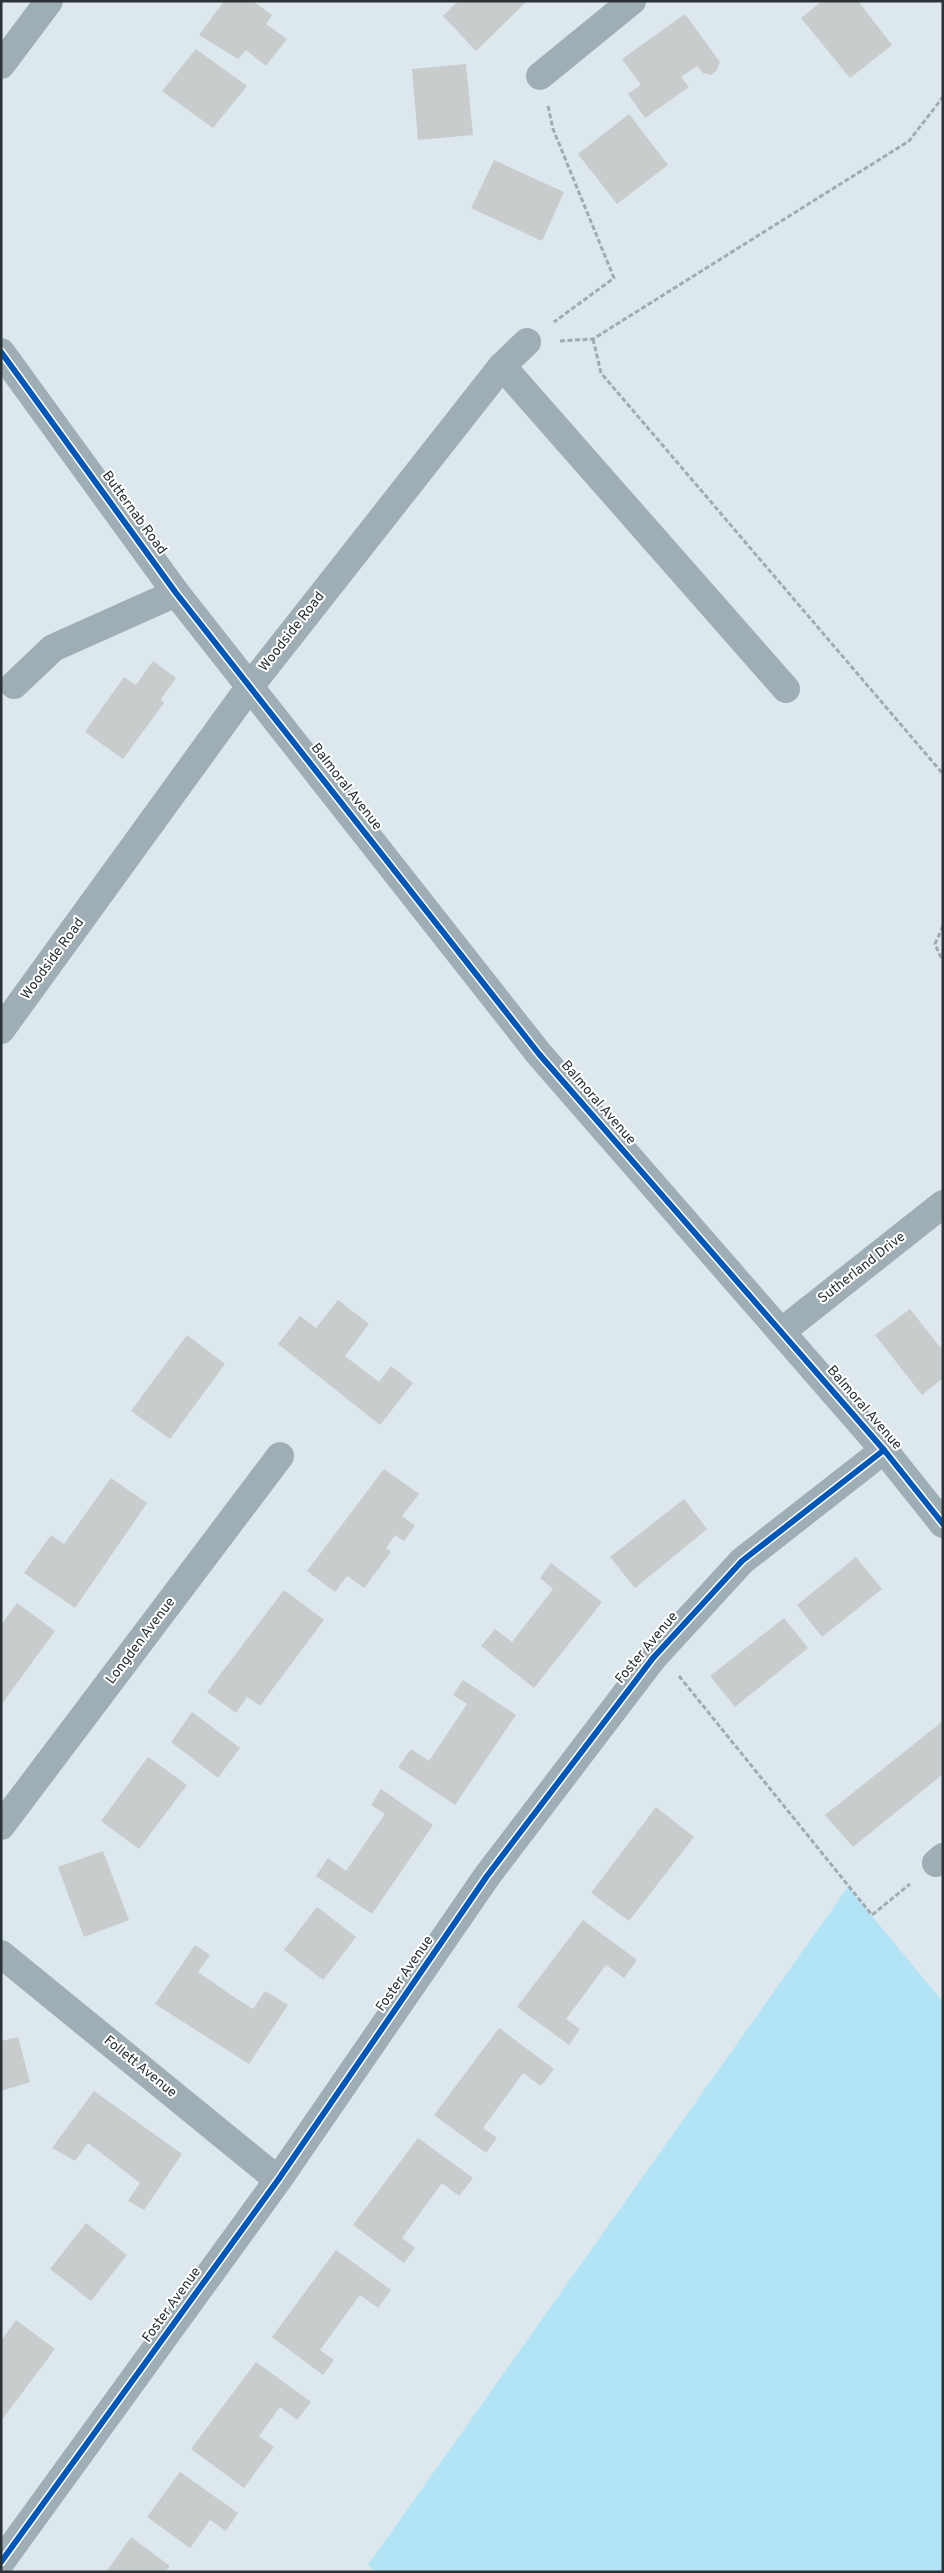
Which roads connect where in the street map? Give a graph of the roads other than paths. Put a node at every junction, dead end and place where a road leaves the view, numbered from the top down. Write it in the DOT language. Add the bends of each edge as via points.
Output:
graph roads {
  1 [pos="49,1"];
  2 [pos="632,1"];
  3 [pos="1,65"];
  4 [pos="540,76"];
  5 [pos="527,342"];
  6 [pos="1,352"];
  7 [pos="502,366"];
  8 [pos="176,593"];
  9 [pos="14,685"];
  10 [pos="250,685"];
  11 [pos="786,689"];
  12 [pos="1,1030"];
  13 [pos="943,1204"];
  14 [pos="781,1332"];
  15 [pos="884,1450"];
  16 [pos="280,1456"];
  17 [pos="943,1524"];
  18 [pos="1,1826"];
  19 [pos="1,1954"];
  20 [pos="278,2180"];
  21 [pos="1,2562"];
  1 -- 3 [label="street"];
  2 -- 4 [label="street"];
  5 -- 7 [label="street, Woodside Road"];
  6 -- 8 [label="street, Butternab Road"];
  7 -- 10 [label="street, Woodside Road"];
  7 -- 11 [label="street"];
  8 -- 9 [label="street" via="53,648"];
  8 -- 10 [label="street, Butternab Road"];
  10 -- 12 [label="street, Woodside Road"];
  10 -- 14 [label="street, Balmoral Avenue" via="539,1054"];
  13 -- 14 [label="street, Sutherland Drive"];
  14 -- 15 [label="street, Balmoral Avenue"];
  15 -- 17 [label="street, Balmoral Avenue"];
  15 -- 20 [label="street, Foster Avenue" via="742,1561 659,1651 487,1876"];
  16 -- 18 [label="street, Longden Avenue"];
  19 -- 20 [label="street, Follett Avenue"];
  20 -- 21 [label="street, Foster Avenue"];
}
